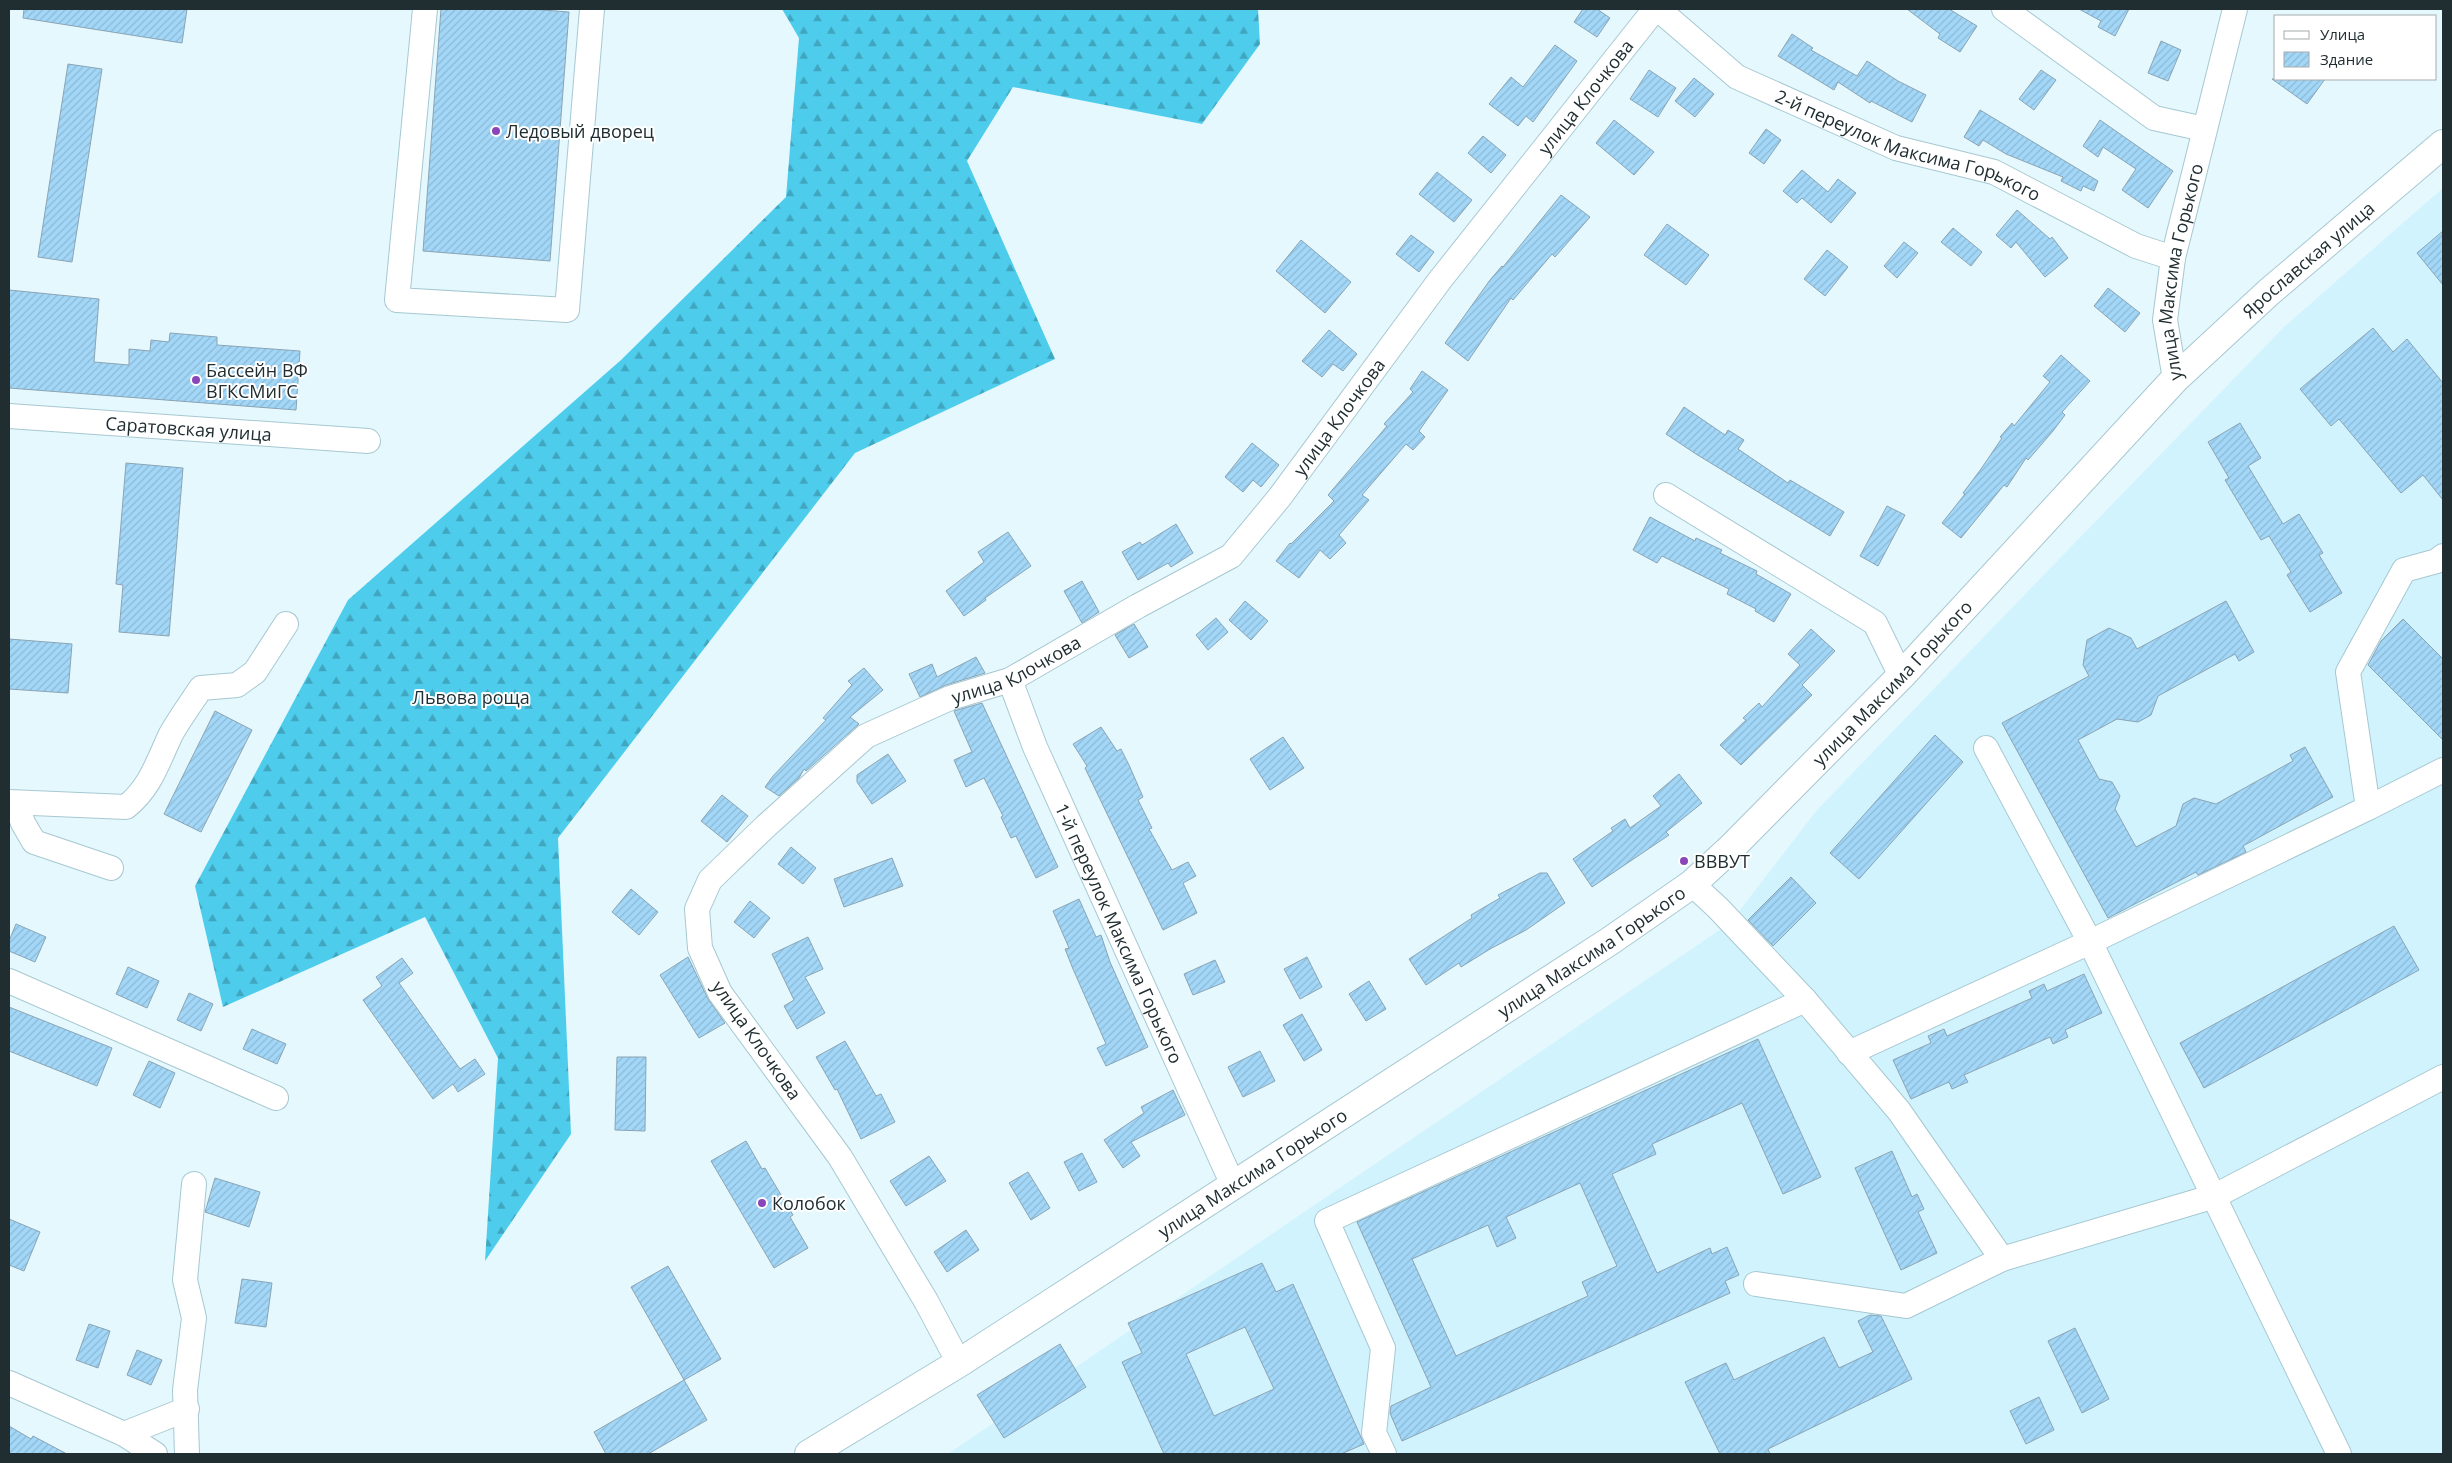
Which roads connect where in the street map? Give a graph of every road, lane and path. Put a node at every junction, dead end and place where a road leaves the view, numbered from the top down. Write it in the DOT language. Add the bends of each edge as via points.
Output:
graph roads {
  1 [pos="425,9"];
  2 [pos="592,9"];
  3 [pos="1656,9"];
  4 [pos="2004,9"];
  5 [pos="2235,9"];
  6 [pos="2204,130"];
  7 [pos="2443,144"];
  8 [pos="2173,258"];
  9 [pos="2176,379"];
  10 [pos="9,416"];
  11 [pos="368,441"];
  12 [pos="1666,495"];
  13 [pos="2443,556"];
  14 [pos="286,624"];
  15 [pos="1901,676"];
  16 [pos="1010,680"];
  17 [pos="1986,748"];
  18 [pos="2443,770"];
  19 [pos="12,803"];
  20 [pos="2368,808"];
  21 [pos="111,868"];
  22 [pos="1692,884"];
  23 [pos="2090,942"];
  24 [pos="9,981"];
  25 [pos="1805,1000"];
  26 [pos="1849,1053"];
  27 [pos="2443,1077"];
  28 [pos="276,1098"];
  29 [pos="194,1184"];
  30 [pos="1233,1185"];
  31 [pos="2215,1196"];
  32 [pos="2002,1259"];
  33 [pos="1756,1284"];
  34 [pos="959,1362"];
  35 [pos="9,1383"];
  36 [pos="187,1409"];
  37 [pos="124,1434"];
  38 [pos="155,1454"];
  39 [pos="187,1454"];
  40 [pos="809,1454"];
  41 [pos="1384,1454"];
  42 [pos="2339,1454"];
  1 -- 2 [label="street" via="397,300 567,310"];
  3 -- 8 [label="street, 2-й переулок Максима Горького" via="1737,78 1896,148 1994,172 2136,246"];
  3 -- 16 [label="street, улица Клочкова" via="1440,280 1279,498 1231,556"];
  4 -- 6 [label="street" via="2154,118"];
  5 -- 6 [label="street, улица Максима Горького"];
  6 -- 8 [label="street, улица Максима Горького"];
  7 -- 9 [label="main road, Ярославская улица" via="2269,292"];
  8 -- 9 [label="street, улица Максима Горького" via="2165,320"];
  9 -- 15 [label="main road, улица Максима Горького"];
  10 -- 11 [label="street, Саратовская улица"];
  12 -- 15 [label="street" via="1875,623"];
  13 -- 20 [label="street" via="2404,570 2348,672"];
  14 -- 19 [label="street" via="255,672 237,685 201,688 171,734 147,784 126,807"];
  15 -- 22 [label="main road, улица Максима Горького" via="1732,848"];
  16 -- 30 [label="street, 1-й переулок Максима Горького" via="1035,747"];
  16 -- 34 [label="street, улица Клочкова" via="950,698 866,736 710,880 697,909 700,948 720,993 840,1157"];
  17 -- 23 [label="street"];
  18 -- 20 [label="street"];
  19 -- 21 [label="street" via="34,842"];
  20 -- 23 [label="street"];
  22 -- 25 [label="street"];
  22 -- 30 [label="main road, улица Максима Горького" via="1610,941"];
  23 -- 26 [label="street"];
  23 -- 31 [label="street"];
  24 -- 28 [label="street"];
  25 -- 26 [label="street"];
  25 -- 41 [label="street" via="1327,1221 1383,1348 1374,1433"];
  26 -- 32 [label="street" via="1899,1111"];
  27 -- 31 [label="street"];
  29 -- 36 [label="street" via="185,1280 194,1318 185,1390"];
  30 -- 34 [label="main road, улица Максима Горького"];
  31 -- 32 [label="street"];
  31 -- 42 [label="street"];
  32 -- 33 [label="street" via="1906,1306"];
  34 -- 40 [label="main road, улица Максима Горького"];
  35 -- 37 [label="street"];
  36 -- 37 [label="street"];
  36 -- 39 [label="street"];
  37 -- 38 [label="street"];
}
